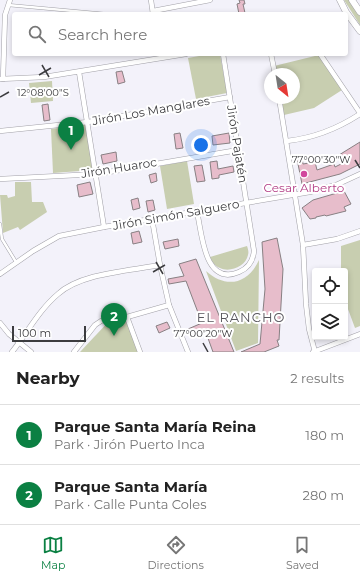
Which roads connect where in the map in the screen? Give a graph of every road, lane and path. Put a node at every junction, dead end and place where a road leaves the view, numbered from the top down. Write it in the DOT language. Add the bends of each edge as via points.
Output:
graph roads {
  1 [pos="10,0"];
  2 [pos="151,0"];
  3 [pos="210,0"];
  4 [pos="340,0"];
  5 [pos="352,0"];
  6 [pos="8,5"];
  7 [pos="359,8"];
  8 [pos="84,12"];
  9 [pos="153,12"];
  10 [pos="157,12"];
  11 [pos="344,12"];
  12 [pos="348,18"];
  13 [pos="360,31"];
  14 [pos="160,56"];
  15 [pos="223,56"];
  16 [pos="271,56"];
  17 [pos="321,56"];
  18 [pos="274,68"];
  19 [pos="79,72"];
  20 [pos="1,79"];
  21 [pos="230,97"];
  22 [pos="280,104"];
  23 [pos="360,113"];
  24 [pos="88,122"];
  25 [pos="0,131"];
  26 [pos="287,141"];
  27 [pos="238,150"];
  28 [pos="96,174"];
  29 [pos="360,174"];
  30 [pos="0,179"];
  31 [pos="294,194"];
  32 [pos="246,203"];
  33 [pos="197,212"];
  34 [pos="152,219"];
  35 [pos="0,224"];
  36 [pos="104,227"];
  37 [pos="360,231"];
  38 [pos="303,244"];
  39 [pos="16,262"];
  40 [pos="160,265"];
  41 [pos="0,274"];
  42 [pos="169,305"];
  43 [pos="128,316"];
  44 [pos="0,323"];
  45 [pos="360,334"];
  46 [pos="19,343"];
  47 [pos="12,352"];
  48 [pos="31,352"];
  49 [pos="74,352"];
  50 [pos="140,352"];
  51 [pos="188,352"];
  52 [pos="314,352"];
  1 -- 6 [label="street"];
  2 -- 9 [label="street"];
  3 -- 10 [label="street"];
  4 -- 11 [label="main road"];
  5 -- 7 [label="main road"];
  6 -- 8 [label="lane"];
  6 -- 20 [label="street" via="5,14"];
  12 -- 13 [label="main road"];
  14 -- 19 [label="street"];
  15 -- 21 [label="street, Jirón Pajatén"];
  16 -- 18 [label="street"];
  17 -- 23 [label="street"];
  19 -- 20 [label="street"];
  19 -- 24 [label="street"];
  21 -- 24 [label="street, Jirón Los Manglares"];
  21 -- 27 [label="street, Jirón Pajatén"];
  22 -- 26 [label="street"];
  23 -- 26 [label="street" via="332,130"];
  24 -- 25 [label="street, Jirón Los Manglares"];
  24 -- 28 [label="street"];
  26 -- 31 [label="street"];
  27 -- 28 [label="street, Jirón Huaroc"];
  27 -- 32 [label="street, Jirón Pajatén"];
  28 -- 30 [label="street, Jirón Huaroc"];
  28 -- 36 [label="street"];
  29 -- 31 [label="street, Jirón Simón Salguero" via="336,185"];
  31 -- 32 [label="street, Jirón Simón Salguero"];
  31 -- 38 [label="street"];
  32 -- 33 [label="street, Jirón Simón Salguero"];
  32 -- 33 [label="street, Jirón Pajatén" via="253,259 244,270 230,275 218,272 208,262"];
  33 -- 34 [label="street, Jirón Simón Salguero"];
  34 -- 36 [label="street, Jirón Simón Salguero"];
  34 -- 40 [label="street"];
  35 -- 39 [label="lane" via="2,240"];
  36 -- 39 [label="street, Jirón Simón Salguero" via="59,236"];
  37 -- 38 [label="street" via="337,239"];
  38 -- 52 [label="street" via="306,304"];
  39 -- 41 [label="street, Jirón Simón Salguero"];
  40 -- 42 [label="street"];
  40 -- 46 [label="street" via="92,277 68,286 57,294"];
  42 -- 43 [label="street"];
  42 -- 51 [label="street"];
  43 -- 49 [label="street" via="101,320"];
  43 -- 50 [label="street"];
  44 -- 46 [label="street"];
  45 -- 52 [label="street"];
  46 -- 47 [label="street"];
  46 -- 48 [label="street"];
}
